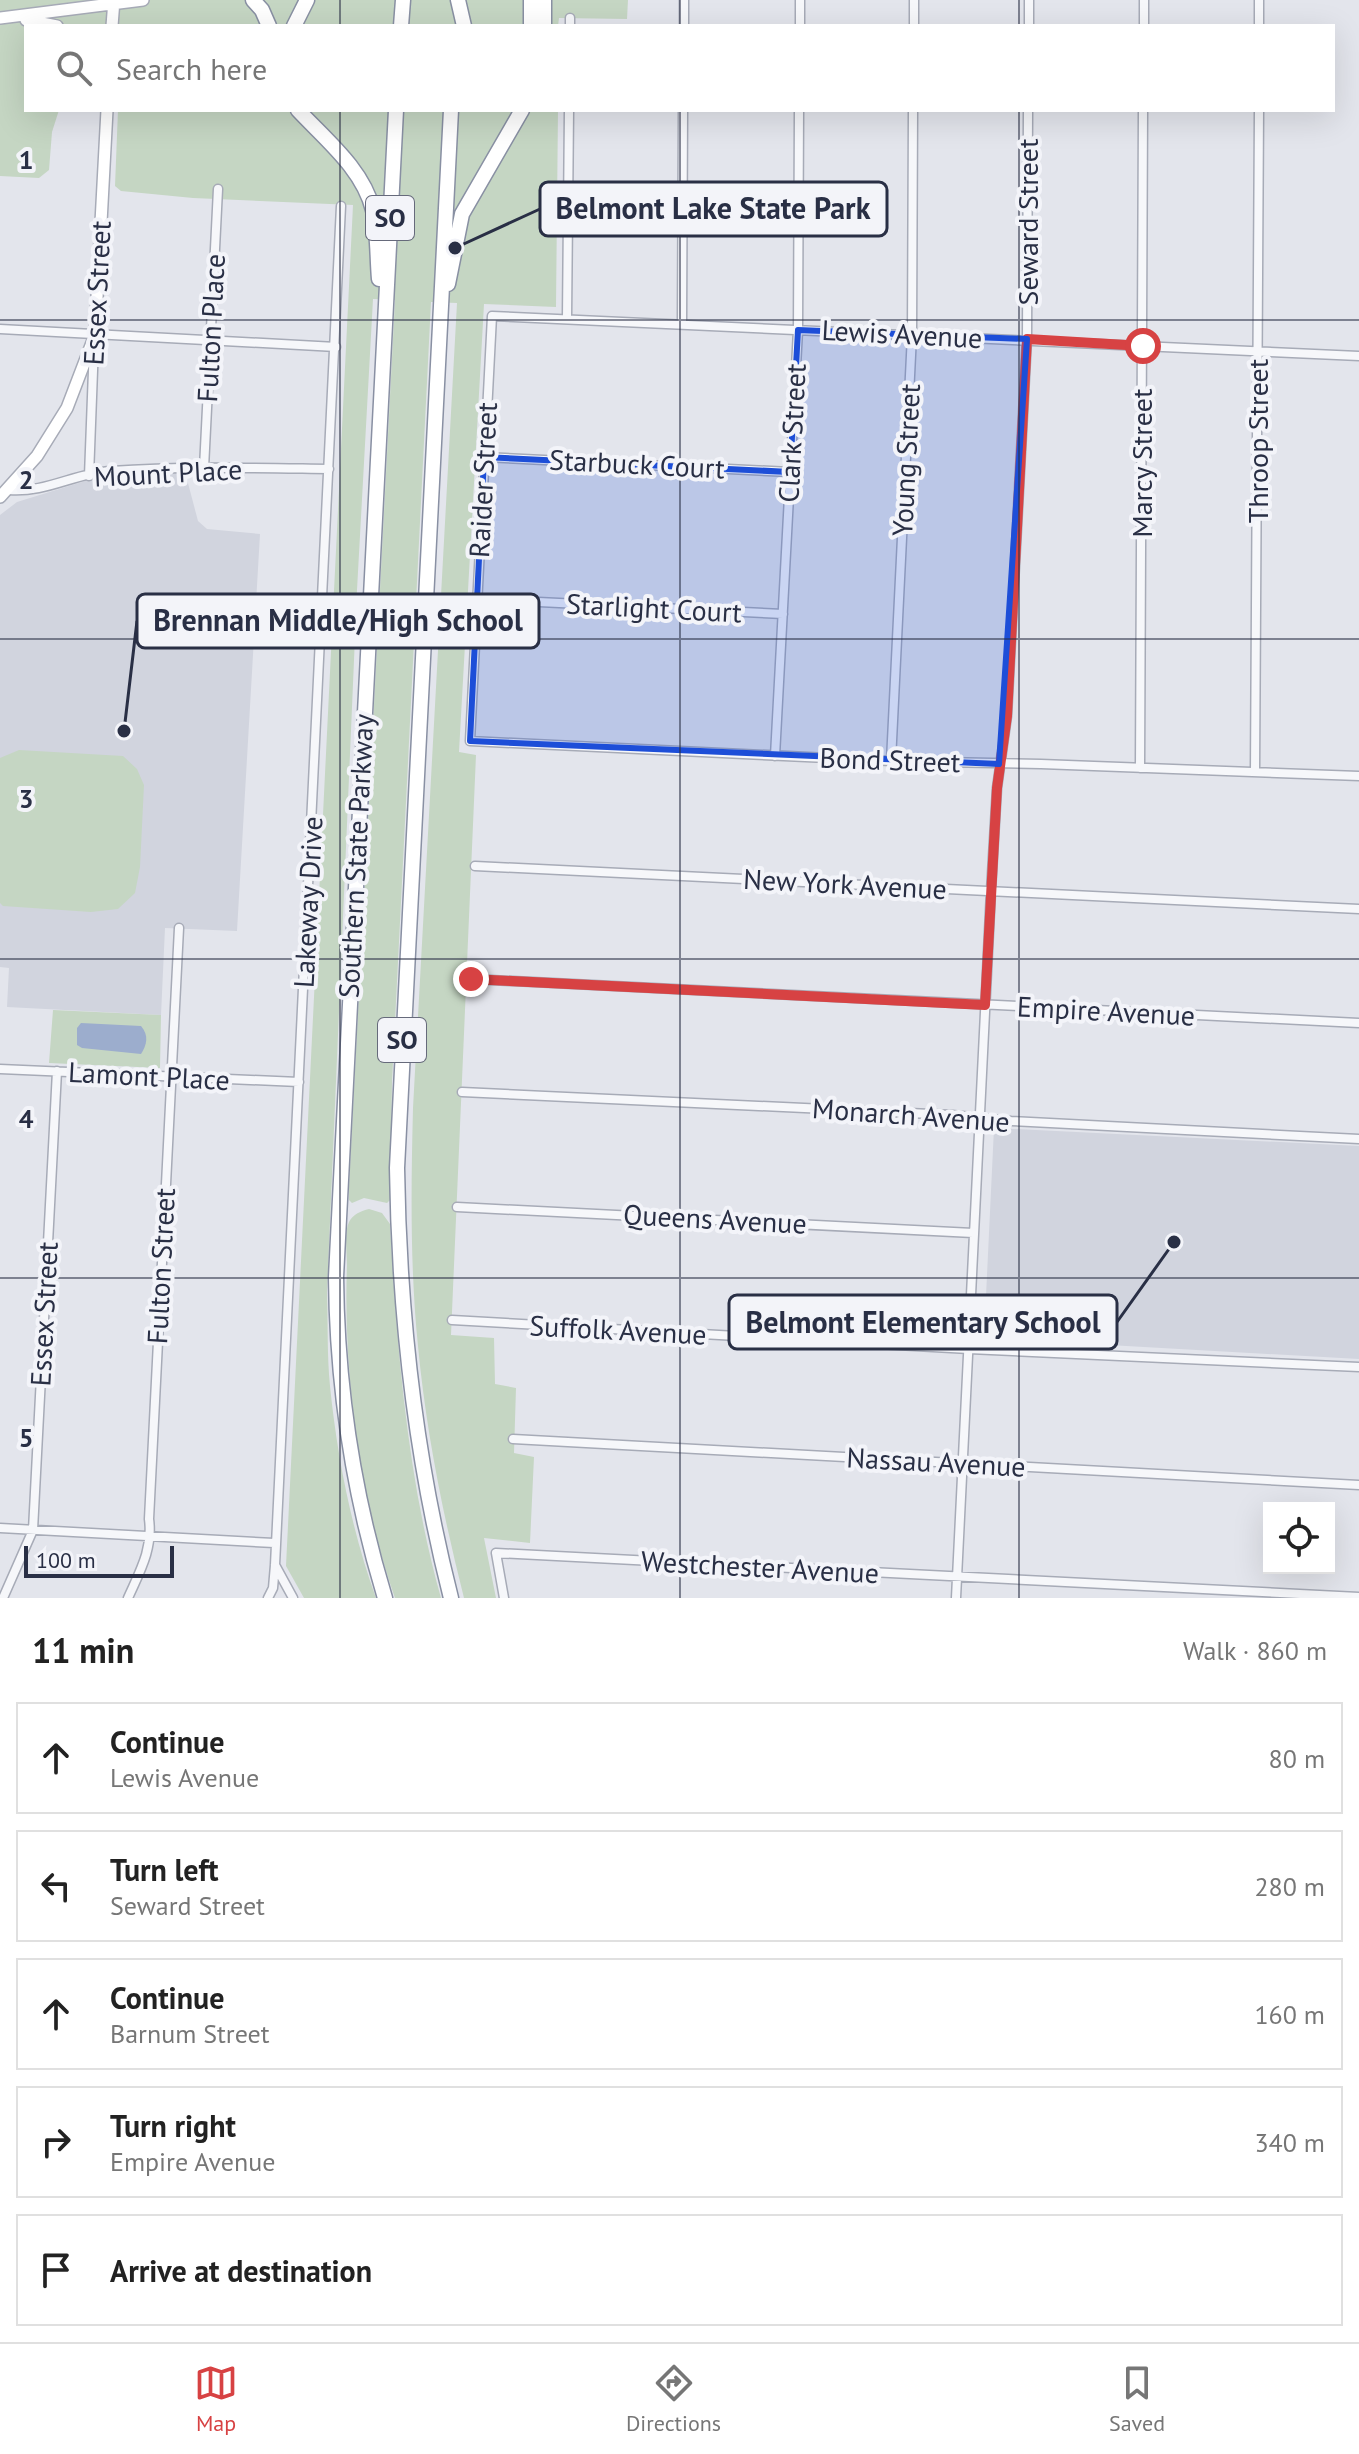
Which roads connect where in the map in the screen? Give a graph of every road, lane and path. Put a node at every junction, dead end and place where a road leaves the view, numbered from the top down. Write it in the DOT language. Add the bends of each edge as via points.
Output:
graph roads {
  1 [pos="143,0"];
  2 [pos="253,0"];
  3 [pos="307,0"];
  4 [pos="403,0"];
  5 [pos="456,0"];
  6 [pos="531,0"];
  7 [pos="544,0"];
  8 [pos="684,0"];
  9 [pos="800,0"];
  10 [pos="914,0"];
  11 [pos="1029,0"];
  12 [pos="1144,0"];
  13 [pos="1259,0"];
  14 [pos="114,2"];
  15 [pos="62,6"];
  16 [pos="13,17"];
  17 [pos="0,18"];
  18 [pos="47,24"];
  19 [pos="112,24"];
  20 [pos="268,24"];
  21 [pos="295,24"];
  22 [pos="401,24"];
  23 [pos="454,24"];
  24 [pos="463,24"];
  25 [pos="531,24"];
  26 [pos="544,24"];
  27 [pos="684,24"];
  28 [pos="800,24"];
  29 [pos="914,24"];
  30 [pos="1029,24"];
  31 [pos="1144,24"];
  32 [pos="1259,24"];
  33 [pos="107,112"];
  34 [pos="300,112"];
  35 [pos="396,112"];
  36 [pos="451,112"];
  37 [pos="521,112"];
  38 [pos="569,112"];
  39 [pos="683,112"];
  40 [pos="799,112"];
  41 [pos="913,112"];
  42 [pos="1028,112"];
  43 [pos="1143,112"];
  44 [pos="1259,112"];
  45 [pos="218,189"];
  46 [pos="341,206"];
  47 [pos="492,316"];
  48 [pos="567,318"];
  49 [pos="682,324"];
  50 [pos="383,327"];
  51 [pos="0,329"];
  52 [pos="439,329"];
  53 [pos="798,330"];
  54 [pos="95,335"];
  55 [pos="912,335"];
  56 [pos="1027,339"];
  57 [pos="210,340"];
  58 [pos="1143,346"];
  59 [pos="336,347"];
  60 [pos="1258,350"];
  61 [pos="1359,356"];
  62 [pos="484,457"];
  63 [pos="204,468"];
  64 [pos="329,469"];
  65 [pos="790,472"];
  66 [pos="89,476"];
  67 [pos="4,493"];
  68 [pos="478,599"];
  69 [pos="783,614"];
  70 [pos="470,741"];
  71 [pos="775,756"];
  72 [pos="891,761"];
  73 [pos="999,764"];
  74 [pos="1140,768"];
  75 [pos="1255,772"];
  76 [pos="1359,776"];
  77 [pos="475,866"];
  78 [pos="991,891"];
  79 [pos="1359,909"];
  80 [pos="179,928"];
  81 [pos="471,979"];
  82 [pos="985,1005"];
  83 [pos="1359,1023"];
  84 [pos="0,1069"];
  85 [pos="57,1071"];
  86 [pos="171,1077"];
  87 [pos="299,1082"];
  88 [pos="462,1092"];
  89 [pos="979,1118"];
  90 [pos="1359,1139"];
  91 [pos="457,1207"];
  92 [pos="973,1233"];
  93 [pos="452,1320"];
  94 [pos="969,1349"];
  95 [pos="1359,1367"];
  96 [pos="513,1439"];
  97 [pos="963,1464"];
  98 [pos="1359,1485"];
  99 [pos="0,1528"];
  100 [pos="33,1530"];
  101 [pos="151,1537"];
  102 [pos="274,1543"];
  103 [pos="275,1565"];
  104 [pos="956,1578"];
  105 [pos="1359,1597"];
  106 [pos="3,1598"];
  107 [pos="128,1598"];
  108 [pos="268,1598"];
  109 [pos="293,1598"];
  110 [pos="385,1598"];
  111 [pos="451,1598"];
  112 [pos="504,1598"];
  113 [pos="956,1598"];
  1 -- 14 [label="street"];
  2 -- 20 [label="highway"];
  3 -- 21 [label="highway"];
  4 -- 22 [label="highway"];
  5 -- 23 [label="highway"];
  5 -- 24 [label="highway"];
  6 -- 25 [label="highway"];
  7 -- 26 [label="highway"];
  8 -- 27 [label="street"];
  9 -- 28 [label="street"];
  10 -- 29 [label="street"];
  11 -- 30 [label="street"];
  12 -- 31 [label="street"];
  13 -- 32 [label="street"];
  14 -- 15 [label="street"];
  14 -- 19 [label="street"];
  15 -- 16 [label="street"];
  16 -- 17 [label="street"];
  16 -- 18 [label="street"];
  33 -- 54 [label="street, Essex Street"];
  34 -- 50 [label="highway" via="352,169 370,199"];
  35 -- 50 [label="highway, Southern State Parkway / SO"];
  36 -- 52 [label="highway, Southern State Parkway / SO"];
  37 -- 52 [label="highway" via="462,214"];
  38 -- 48 [label="street"];
  39 -- 49 [label="street"];
  40 -- 53 [label="street, Clark Street"];
  41 -- 55 [label="street, Young Street"];
  42 -- 56 [label="street, Seward Street"];
  43 -- 58 [label="street, Marcy Street"];
  44 -- 60 [label="street, Throop Street"];
  45 -- 57 [label="street, Fulton Place"];
  46 -- 59 [label="street, Lakeway Drive"];
  47 -- 48 [label="street, Lewis Avenue"];
  47 -- 62 [label="street, Raider Street"];
  48 -- 49 [label="street, Lewis Avenue"];
  49 -- 53 [label="street, Lewis Avenue"];
  50 -- 110 [label="highway, Southern State Parkway / SO" via="336,1277 348,1441"];
  51 -- 54 [label="street"];
  52 -- 111 [label="highway, Southern State Parkway / SO" via="398,1196 411,1389"];
  53 -- 55 [label="street, Lewis Avenue"];
  53 -- 65 [label="street, Clark Street"];
  54 -- 57 [label="street"];
  54 -- 66 [label="street, Essex Street"];
  54 -- 67 [label="street" via="67,408 37,456"];
  55 -- 56 [label="street, Lewis Avenue"];
  55 -- 72 [label="street, Young Street"];
  56 -- 58 [label="street, Lewis Avenue"];
  56 -- 73 [label="street, Seward Street" via="1007,716"];
  57 -- 59 [label="street"];
  57 -- 63 [label="street, Fulton Place"];
  58 -- 60 [label="street, Lewis Avenue"];
  58 -- 74 [label="street, Marcy Street"];
  59 -- 64 [label="street, Lakeway Drive"];
  60 -- 61 [label="street, Lewis Avenue"];
  60 -- 75 [label="street, Throop Street"];
  62 -- 65 [label="street, Starbuck Court"];
  62 -- 68 [label="street, Raider Street"];
  63 -- 64 [label="street, Mount Place"];
  63 -- 66 [label="street, Mount Place"];
  64 -- 87 [label="street, Lakeway Drive"];
  65 -- 69 [label="street, Clark Street"];
  66 -- 67 [label="street, Mount Place" via="30,492"];
  68 -- 69 [label="street, Starlight Court"];
  68 -- 70 [label="street, Raider Street"];
  69 -- 71 [label="street, Clark Street"];
  70 -- 71 [label="street, Bond Street"];
  71 -- 72 [label="street, Bond Street"];
  72 -- 73 [label="street, Bond Street"];
  73 -- 74 [label="street, Bond Street"];
  73 -- 78 [label="street, Seward Street"];
  74 -- 75 [label="street, Bond Street"];
  75 -- 76 [label="street, Bond Street"];
  77 -- 78 [label="street, New York Avenue"];
  78 -- 79 [label="street, New York Avenue"];
  78 -- 82 [label="street, Seward Street"];
  80 -- 86 [label="street, Fulton Street"];
  81 -- 82 [label="street, Empire Avenue"];
  82 -- 83 [label="street, Empire Avenue"];
  82 -- 89 [label="street, Seward Street"];
  84 -- 85 [label="street, Lamont Place"];
  85 -- 86 [label="street, Lamont Place"];
  85 -- 100 [label="street, Essex Street"];
  86 -- 87 [label="street, Lamont Place"];
  86 -- 101 [label="street, Fulton Street"];
  87 -- 102 [label="street, Lakeway Drive"];
  88 -- 89 [label="street, Monarch Avenue"];
  89 -- 90 [label="street, Monarch Avenue"];
  89 -- 92 [label="street, Seward Street"];
  91 -- 92 [label="street, Queens Avenue"];
  92 -- 94 [label="street, Seward Street"];
  93 -- 94 [label="street, Suffolk Avenue"];
  94 -- 95 [label="street, Suffolk Avenue"];
  94 -- 97 [label="street, Seward Street"];
  96 -- 97 [label="street, Nassau Avenue"];
  97 -- 98 [label="street, Nassau Avenue"];
  97 -- 104 [label="street, Seward Street"];
  99 -- 100 [label="street"];
  100 -- 101 [label="street"];
  100 -- 106 [label="street, Essex Street"];
  101 -- 102 [label="street"];
  101 -- 107 [label="street, Fulton Street"];
  102 -- 103 [label="street, Lakeway Drive"];
  103 -- 108 [label="street, Lakeway Drive"];
  103 -- 109 [label="street"];
  104 -- 105 [label="street, Westchester Avenue"];
  104 -- 112 [label="street, Westchester Avenue" via="496,1553"];
  104 -- 113 [label="street, Seward Street"];
}
